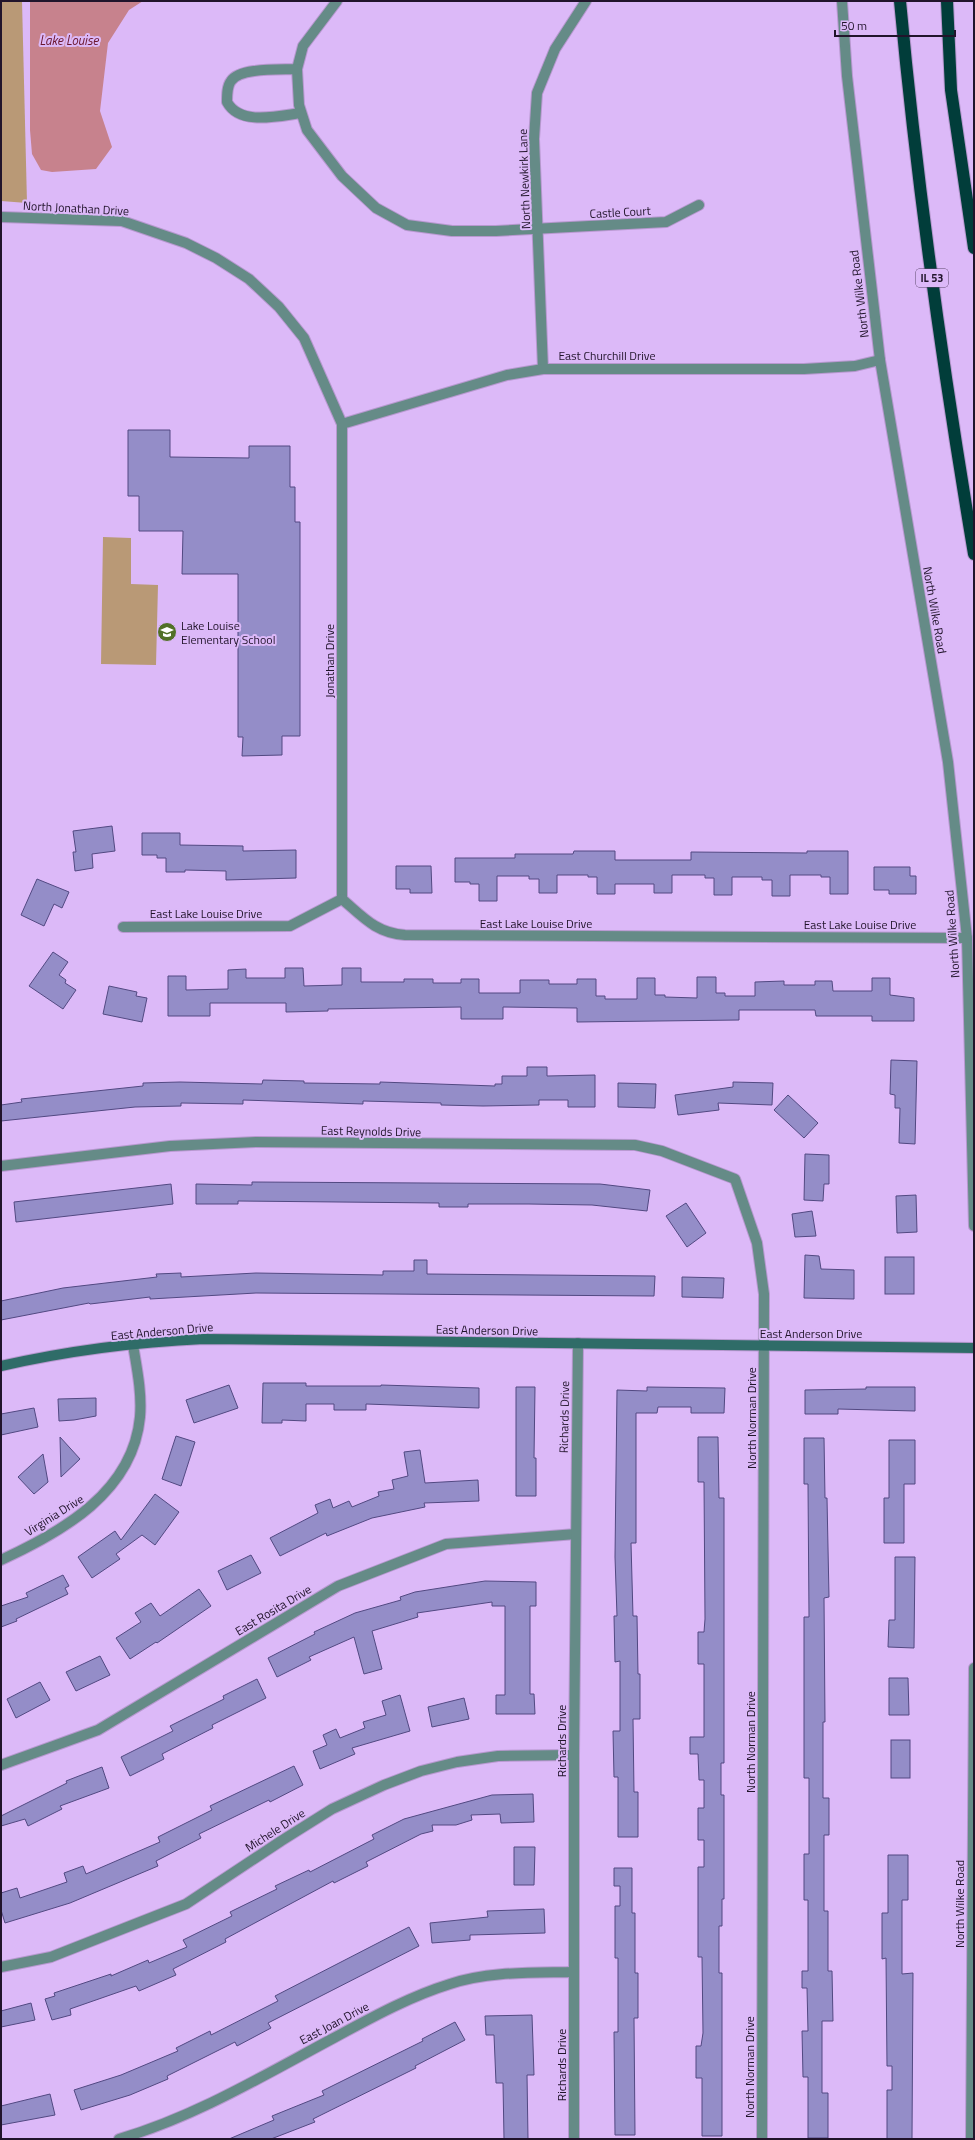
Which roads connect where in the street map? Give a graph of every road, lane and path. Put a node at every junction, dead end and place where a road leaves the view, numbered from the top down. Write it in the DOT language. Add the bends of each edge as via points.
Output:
graph roads {
  1 [pos="337,1"];
  2 [pos="586,1"];
  3 [pos="842,1"];
  4 [pos="900,1"];
  5 [pos="947,1"];
  6 [pos="297,69"];
  7 [pos="302,113"];
  8 [pos="699,205"];
  9 [pos="1,217"];
  10 [pos="538,230"];
  11 [pos="974,248"];
  12 [pos="880,360"];
  13 [pos="543,368"];
  14 [pos="342,424"];
  15 [pos="974,554"];
  16 [pos="342,899"];
  17 [pos="124,927"];
  18 [pos="967,938"];
  19 [pos="1,1166"];
  20 [pos="735,1179"];
  21 [pos="974,1226"];
  22 [pos="578,1343"];
  23 [pos="133,1345"];
  24 [pos="764,1346"];
  25 [pos="974,1348"];
  26 [pos="1,1366"];
  27 [pos="576,1534"];
  28 [pos="1,1560"];
  29 [pos="974,1668"];
  30 [pos="574,1755"];
  31 [pos="1,1765"];
  32 [pos="1,1967"];
  33 [pos="574,1972"];
  34 [pos="119,2139"];
  35 [pos="574,2139"];
  36 [pos="762,2139"];
  37 [pos="971,2139"];
  1 -- 6 [label="street, Castle Court" via="304,46"];
  2 -- 10 [label="street, North Newkirk Lane" via="555,49 537,93 534,139"];
  3 -- 12 [label="street, North Wilke Road" via="847,76"];
  4 -- 15 [label="highway, IL 53" via="912,132 950,410"];
  5 -- 11 [label="highway" via="951,90"];
  6 -- 7 [label="street, Castle Court" via="298,105"];
  6 -- 7 [label="street" via="249,71 239,74 231,81 227,102 232,110 241,115 256,118"];
  7 -- 10 [label="street, Castle Court" via="308,130 342,176 376,208 407,225 452,231"];
  8 -- 10 [label="street, Castle Court" via="666,222"];
  9 -- 14 [label="street, North Jonathan Drive" via="122,221 186,243 216,258 249,279 279,307 304,338"];
  10 -- 13 [label="street, North Newkirk Lane"];
  12 -- 13 [label="street, East Churchill Drive" via="855,366 804,369"];
  12 -- 18 [label="street, North Wilke Road" via="948,762"];
  13 -- 14 [label="street, East Churchill Drive"];
  14 -- 16 [label="street, Jonathan Drive"];
  16 -- 17 [label="street, East Lake Louise Drive" via="290,926"];
  16 -- 18 [label="street, East Lake Louise Drive" via="373,927 397,935"];
  18 -- 21 [label="street, North Wilke Road"];
  19 -- 20 [label="street, East Reynolds Drive" via="170,1146 256,1142 635,1145 662,1151"];
  20 -- 24 [label="street, North Norman Drive" via="758,1243 762,1266"];
  22 -- 23 [label="street, East Anderson Drive" via="234,1339"];
  22 -- 24 [label="street, East Anderson Drive"];
  22 -- 27 [label="street, Richards Drive"];
  23 -- 26 [label="street, East Anderson Drive" via="41,1357"];
  23 -- 28 [label="street, Virginia Drive" via="140,1394 140,1418 131,1452 120,1473 88,1510 56,1531"];
  24 -- 25 [label="street, East Anderson Drive"];
  24 -- 36 [label="street, North Norman Drive"];
  27 -- 30 [label="street, Richards Drive"];
  27 -- 31 [label="street, East Rosita Drive" via="446,1544 338,1586 98,1730"];
  29 -- 37 [label="street, North Wilke Road"];
  30 -- 32 [label="street, Michele Drive" via="498,1756 457,1762 390,1782 332,1809 186,1904 51,1958"];
  30 -- 33 [label="street, Richards Drive"];
  33 -- 34 [label="street, East Joan Drive" via="507,1974 476,1978 418,1995 234,2092 186,2114"];
  33 -- 35 [label="street, Richards Drive"];
}
